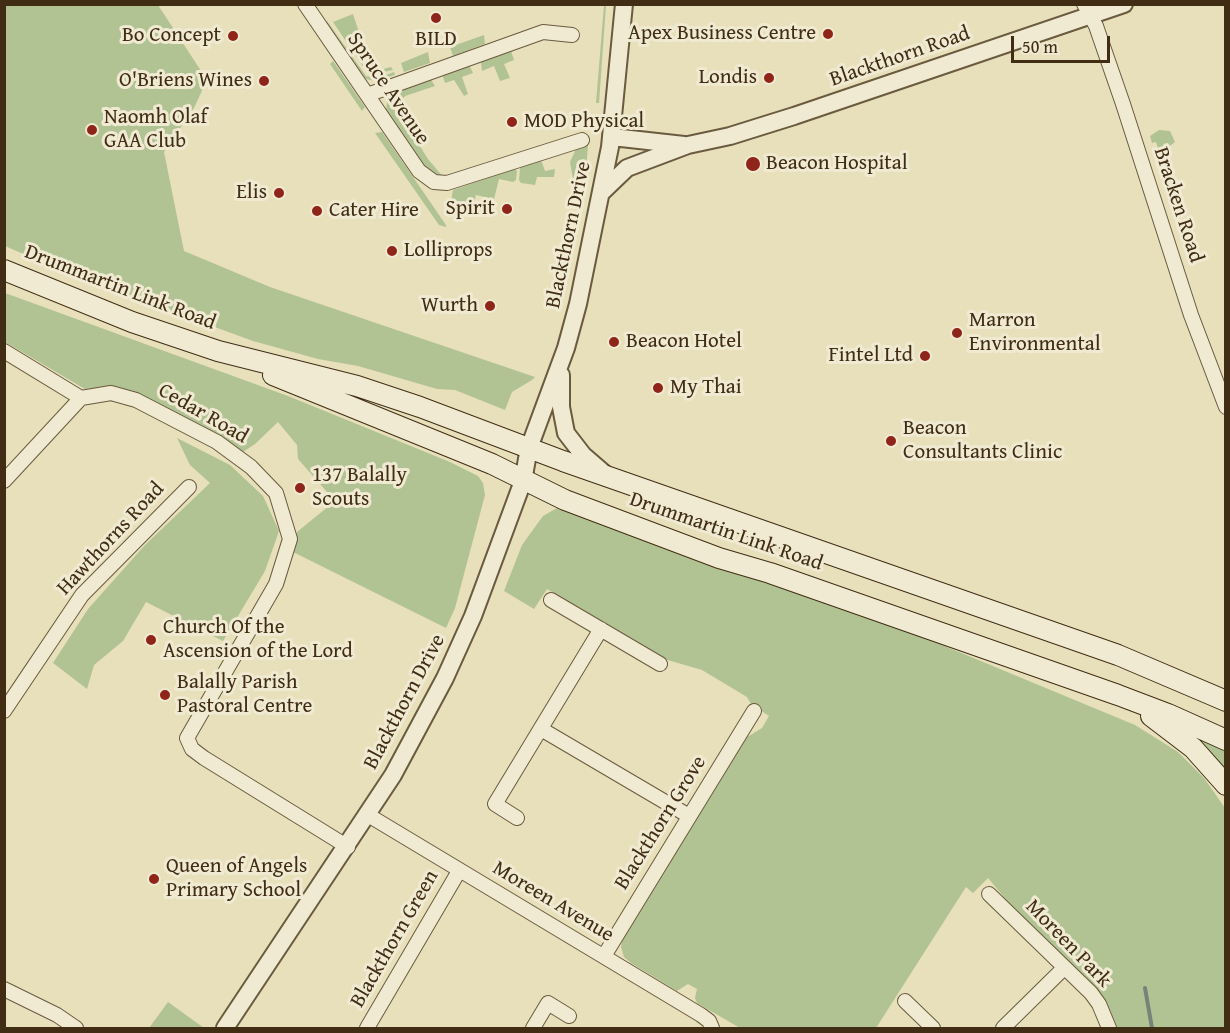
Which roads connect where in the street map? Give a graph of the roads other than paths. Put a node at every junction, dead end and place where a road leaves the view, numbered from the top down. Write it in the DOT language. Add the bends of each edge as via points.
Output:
graph roads {
  1 [pos="305,4"];
  2 [pos="624,4"];
  3 [pos="1124,4"];
  4 [pos="1087,10"];
  5 [pos="572,35"];
  6 [pos="367,95"];
  7 [pos="612,137"];
  8 [pos="582,140"];
  9 [pos="688,145"];
  10 [pos="601,193"];
  11 [pos="4,270"];
  12 [pos="4,351"];
  13 [pos="218,351"];
  14 [pos="561,365"];
  15 [pos="81,398"];
  16 [pos="1226,407"];
  17 [pos="526,465"];
  18 [pos="610,478"];
  19 [pos="4,481"];
  20 [pos="189,487"];
  21 [pos="551,600"];
  22 [pos="601,629"];
  23 [pos="660,664"];
  24 [pos="1118,695"];
  25 [pos="1226,701"];
  26 [pos="4,711"];
  27 [pos="754,711"];
  28 [pos="541,729"];
  29 [pos="1226,730"];
  30 [pos="1226,740"];
  31 [pos="1226,785"];
  32 [pos="368,815"];
  33 [pos="689,816"];
  34 [pos="517,818"];
  35 [pos="348,847"];
  36 [pos="459,871"];
  37 [pos="989,894"];
  38 [pos="604,956"];
  39 [pos="1064,968"];
  40 [pos="4,989"];
  41 [pos="905,1001"];
  42 [pos="568,1016"];
  43 [pos="76,1029"];
  44 [pos="225,1029"];
  45 [pos="367,1029"];
  46 [pos="533,1029"];
  47 [pos="712,1029"];
  48 [pos="933,1029"];
  49 [pos="1004,1029"];
  50 [pos="1108,1029"];
  1 -- 6 [label="street, Spruce Avenue"];
  2 -- 7 [label="street, Blackthorn Drive"];
  3 -- 4 [label="street, Blackthorn Road"];
  4 -- 9 [label="street, Blackthorn Road" via="794,116"];
  4 -- 16 [label="street, Bracken Road" via="1124,104 1191,315"];
  5 -- 6 [label="street" via="543,32"];
  6 -- 8 [label="street, Spruce Avenue" via="423,176 434,182 447,183"];
  7 -- 9 [label="street, Blackthorn Road"];
  7 -- 10 [label="street, Blackthorn Drive"];
  9 -- 10 [label="street, Blackthorn Road" via="627,168"];
  10 -- 14 [label="street, Blackthorn Drive"];
  11 -- 13 [label="main road, Drummartin Link Road" via="132,322"];
  12 -- 15 [label="street"];
  13 -- 17 [label="main road, Drummartin Link Road" via="357,386"];
  13 -- 17 [label="main road, Drummartin Link Road" via="492,464"];
  14 -- 17 [label="street, Blackthorn Drive"];
  14 -- 18 [label="street, Blackthorn Drive" via="561,407 567,433"];
  15 -- 19 [label="street"];
  15 -- 35 [label="street, Cedar Road" via="111,393 136,400 217,442 251,467 276,493 290,539 276,584 188,738 192,749 204,758"];
  17 -- 18 [label="main road, Drummartin Link Road"];
  17 -- 24 [label="main road, Drummartin Link Road" via="565,500 719,558"];
  17 -- 29 [label="main road, Drummartin Link Road" via="536,475 578,493 1112,681"];
  17 -- 32 [label="street, Blackthorn Drive" via="462,642 421,725"];
  18 -- 25 [label="main road, Drummartin Link Road" via="1118,656"];
  20 -- 26 [label="street, Hawthorns Road" via="82,595"];
  21 -- 22 [label="street"];
  22 -- 23 [label="street"];
  22 -- 28 [label="street"];
  24 -- 30 [label="main road, Drummartin Link Road"];
  24 -- 31 [label="main road" via="1193,748"];
  27 -- 33 [label="street, Blackthorn Grove"];
  28 -- 33 [label="street"];
  28 -- 34 [label="street" via="495,804"];
  32 -- 35 [label="street, Blackthorn Drive"];
  32 -- 36 [label="street, Moreen Avenue"];
  33 -- 38 [label="street, Blackthorn Grove"];
  35 -- 44 [label="street, Blackthorn Drive"];
  36 -- 38 [label="street, Moreen Avenue"];
  36 -- 45 [label="street, Blackthorn Green"];
  37 -- 39 [label="street, Moreen Park"];
  38 -- 47 [label="street, Moreen Avenue" via="701,1015"];
  39 -- 49 [label="street"];
  39 -- 50 [label="street, Moreen Park" via="1091,993"];
  40 -- 43 [label="street" via="57,1015"];
  41 -- 48 [label="street"];
  42 -- 46 [label="street" via="548,1003"];
}
